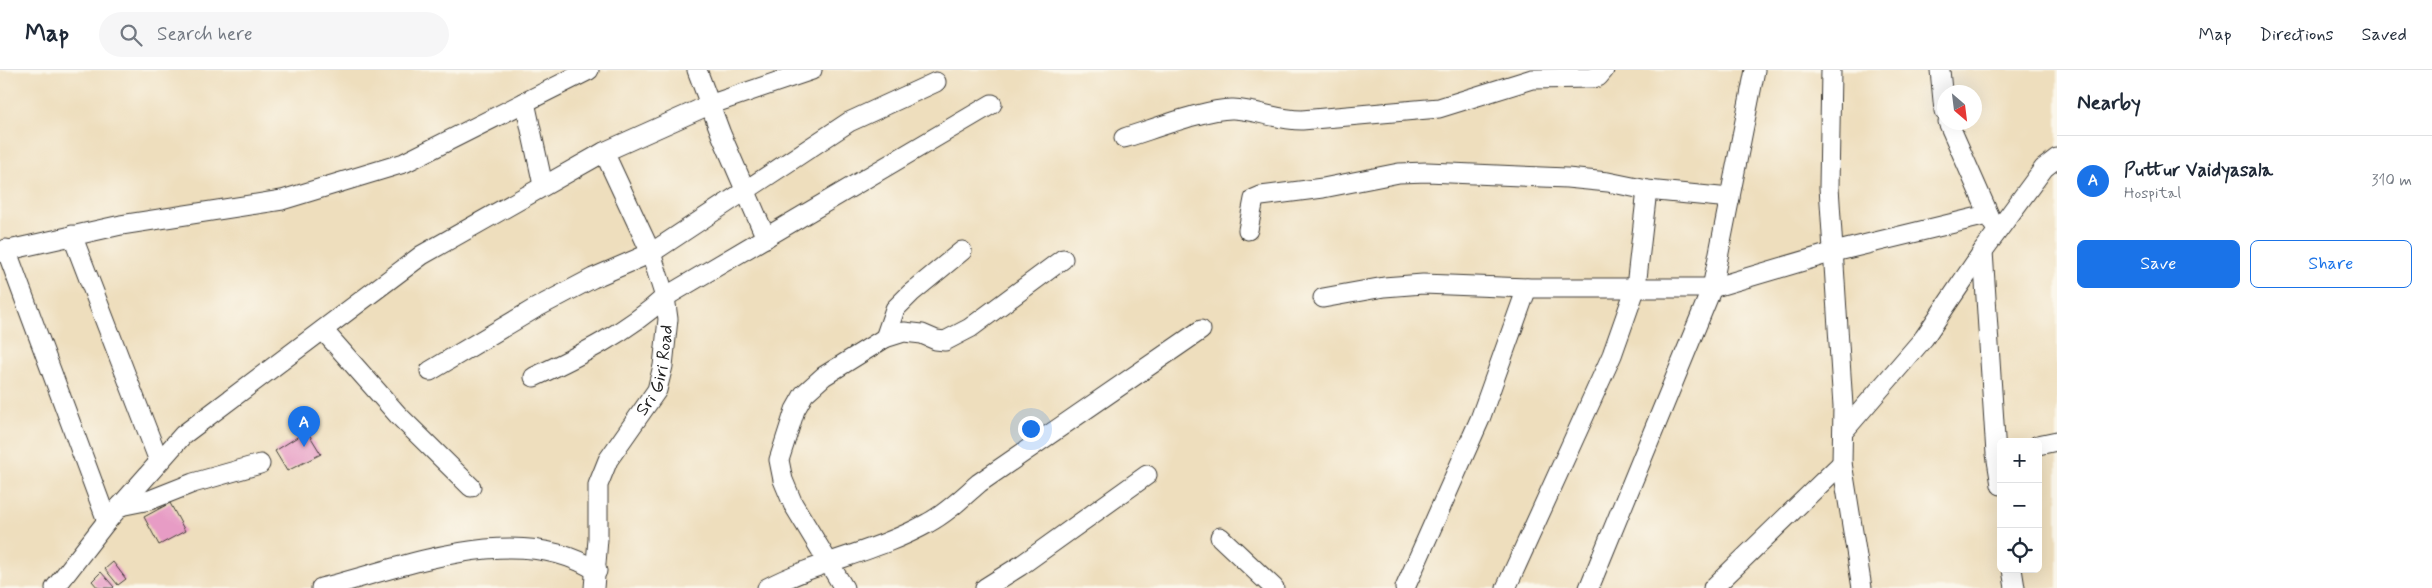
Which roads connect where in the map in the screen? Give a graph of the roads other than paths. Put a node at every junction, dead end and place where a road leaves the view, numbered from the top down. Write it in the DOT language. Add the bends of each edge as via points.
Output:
graph roads {
  1 [pos="588,70"];
  2 [pos="697,70"];
  3 [pos="812,70"];
  4 [pos="1604,70"];
  5 [pos="1755,70"];
  6 [pos="1831,70"];
  7 [pos="1940,70"];
  8 [pos="936,82"];
  9 [pos="1941,85"];
  10 [pos="525,102"];
  11 [pos="992,104"];
  12 [pos="710,106"];
  13 [pos="1951,130"];
  14 [pos="1124,138"];
  15 [pos="604,152"];
  16 [pos="2057,158"];
  17 [pos="543,185"];
  18 [pos="1647,190"];
  19 [pos="745,191"];
  20 [pos="1730,198"];
  21 [pos="1987,215"];
  22 [pos="1248,230"];
  23 [pos="1997,231"];
  24 [pos="72,235"];
  25 [pos="766,238"];
  26 [pos="3,250"];
  27 [pos="962,251"];
  28 [pos="1983,251"];
  29 [pos="1834,252"];
  30 [pos="651,253"];
  31 [pos="1063,259"];
  32 [pos="1636,287"];
  33 [pos="1527,288"];
  34 [pos="1712,288"];
  35 [pos="665,297"];
  36 [pos="1323,298"];
  37 [pos="323,330"];
  38 [pos="1202,330"];
  39 [pos="885,338"];
  40 [pos="430,371"];
  41 [pos="534,377"];
  42 [pos="1843,432"];
  43 [pos="1998,438"];
  44 [pos="2057,441"];
  45 [pos="2042,444"];
  46 [pos="159,461"];
  47 [pos="1842,463"];
  48 [pos="260,464"];
  49 [pos="1146,475"];
  50 [pos="471,486"];
  51 [pos="120,506"];
  52 [pos="107,521"];
  53 [pos="1220,537"];
  54 [pos="830,562"];
  55 [pos="2013,573"];
  56 [pos="595,579"];
  57 [pos="55,588"];
  58 [pos="320,588"];
  59 [pos="767,588"];
  60 [pos="844,588"];
  61 [pos="985,588"];
  62 [pos="1274,588"];
  63 [pos="1405,588"];
  64 [pos="1506,588"];
  65 [pos="1589,588"];
  66 [pos="1714,588"];
  67 [pos="1862,588"];
  68 [pos="2015,588"];
  1 -- 10 [label="street"];
  2 -- 12 [label="street"];
  3 -- 12 [label="street"];
  4 -- 14 [label="street" via="1598,77 1591,78 1532,79 1438,108 1302,120 1231,109"];
  5 -- 20 [label="street"];
  6 -- 29 [label="street" via="1829,187"];
  7 -- 9 [label="street"];
  8 -- 19 [label="street" via="849,122"];
  10 -- 17 [label="street"];
  10 -- 24 [label="street" via="404,163 282,200"];
  11 -- 25 [label="street"];
  12 -- 15 [label="street"];
  12 -- 19 [label="street"];
  13 -- 21 [label="street"];
  15 -- 17 [label="street"];
  15 -- 30 [label="street, Sri Giri Road"];
  16 -- 23 [label="street" via="2044,168"];
  17 -- 37 [label="street" via="422,255"];
  18 -- 20 [label="street"];
  18 -- 22 [label="street" via="1567,178 1399,173 1261,196 1251,205"];
  18 -- 32 [label="street"];
  19 -- 25 [label="street"];
  19 -- 30 [label="street"];
  20 -- 34 [label="street"];
  21 -- 23 [label="street"];
  21 -- 29 [label="street"];
  23 -- 28 [label="street"];
  24 -- 26 [label="street"];
  24 -- 46 [label="street"];
  25 -- 35 [label="street"];
  26 -- 52 [label="street"];
  27 -- 39 [label="street" via="895,309"];
  28 -- 42 [label="street" via="1924,338"];
  28 -- 43 [label="street"];
  29 -- 34 [label="street"];
  29 -- 42 [label="street"];
  30 -- 35 [label="street, Sri Giri Road"];
  30 -- 40 [label="street" via="534,309"];
  31 -- 39 [label="street" via="970,328 945,341 904,332"];
  32 -- 33 [label="street"];
  32 -- 34 [label="street"];
  32 -- 64 [label="street" via="1612,355"];
  33 -- 36 [label="street" via="1423,284"];
  33 -- 63 [label="street" via="1480,419"];
  34 -- 65 [label="street"];
  35 -- 41 [label="street" via="613,336"];
  35 -- 56 [label="street, Sri Giri Road" via="667,340 657,390 608,460 598,485"];
  37 -- 46 [label="street" via="183,435"];
  37 -- 50 [label="street" via="398,415"];
  38 -- 54 [label="street" via="987,477 928,523 890,541"];
  39 -- 54 [label="street" via="824,376 804,394 795,410 779,460 793,504"];
  42 -- 47 [label="street"];
  44 -- 45 [label="street"];
  46 -- 51 [label="street"];
  47 -- 66 [label="street"];
  47 -- 67 [label="street"];
  48 -- 51 [label="street" via="150,500"];
  49 -- 61 [label="street"];
  51 -- 52 [label="street"];
  52 -- 57 [label="street"];
  53 -- 62 [label="street"];
  54 -- 59 [label="street"];
  54 -- 60 [label="street"];
  55 -- 68 [label="street"];
  56 -- 58 [label="street" via="583,562 542,549 486,549 404,564"];
}
